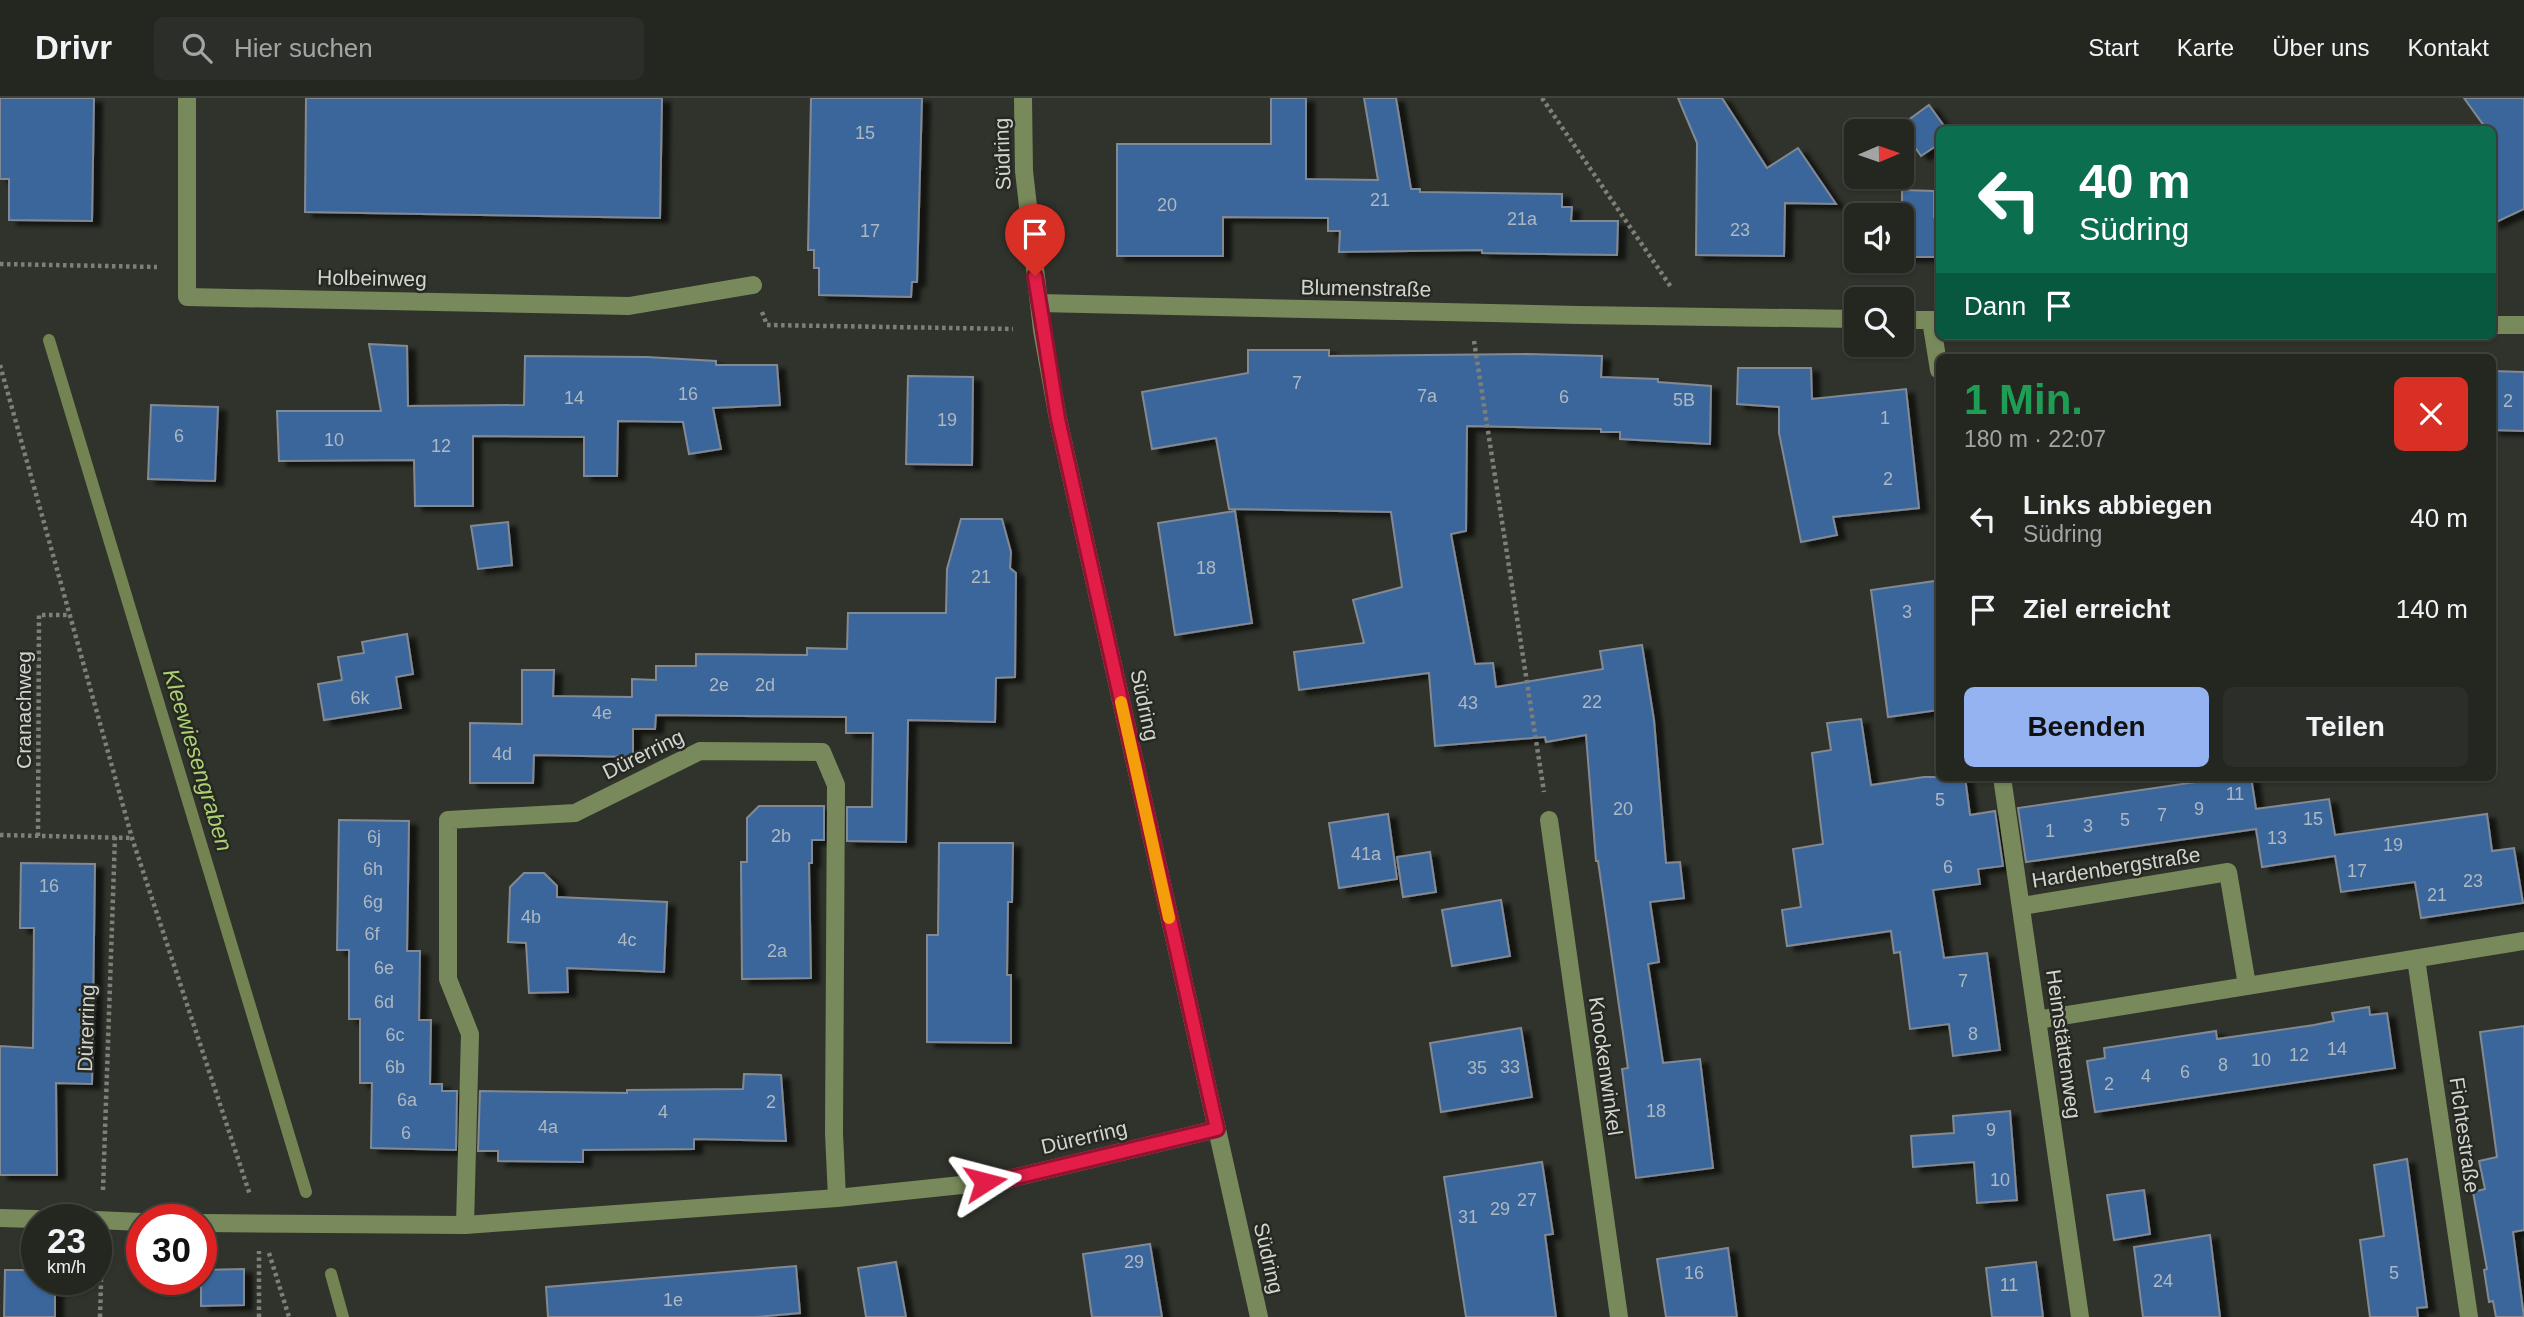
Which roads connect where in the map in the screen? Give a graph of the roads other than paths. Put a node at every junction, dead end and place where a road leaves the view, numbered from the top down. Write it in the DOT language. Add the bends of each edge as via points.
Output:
graph roads {
  1 [pos="187,98"];
  2 [pos="1023,98"];
  3 [pos="753,285"];
  4 [pos="1038,303"];
  5 [pos="1844,319"];
  6 [pos="1914,320"];
  7 [pos="1935,320"];
  8 [pos="2496,325"];
  9 [pos="2524,325"];
  10 [pos="2003,781"];
  11 [pos="1549,820"];
  12 [pos="2022,906"];
  13 [pos="2524,941"];
  14 [pos="2416,959"];
  15 [pos="2246,985"];
  16 [pos="2037,1020"];
  17 [pos="1217,1129"];
  18 [pos="836,1198"];
  19 [pos="0,1218"];
  20 [pos="21,1219"];
  21 [pos="217,1224"];
  22 [pos="465,1225"];
  23 [pos="1259,1317"];
  24 [pos="1619,1317"];
  25 [pos="2080,1317"];
  26 [pos="2469,1317"];
  1 -- 3 [label="street, Holbeinweg" via="187,297 629,306"];
  2 -- 4 [label="street, Südring" via="1024,171"];
  4 -- 5 [label="street, Blumenstraße"];
  4 -- 17 [label="street, Südring" via="1058,419"];
  6 -- 7 [label="street"];
  8 -- 9 [label="street"];
  10 -- 12 [label="street, Heimstättenweg"];
  11 -- 24 [label="street, Knockenwinkel"];
  12 -- 15 [label="street, Hardenbergstraße" via="2228,872"];
  12 -- 16 [label="street, Heimstättenweg"];
  13 -- 14 [label="street"];
  14 -- 15 [label="street"];
  14 -- 26 [label="street, Fichtestraße"];
  15 -- 16 [label="street"];
  16 -- 25 [label="street, Heimstättenweg"];
  17 -- 18 [label="street, Dürerring" via="1000,1181"];
  17 -- 23 [label="street, Südring"];
  18 -- 22 [label="street, Dürerring"];
  18 -- 22 [label="street, Dürerring" via="836,785 822,752 701,751 575,813 447,820 447,979 470,1034"];
  19 -- 20 [label="street"];
  21 -- 22 [label="street, Dürerring"];
}
